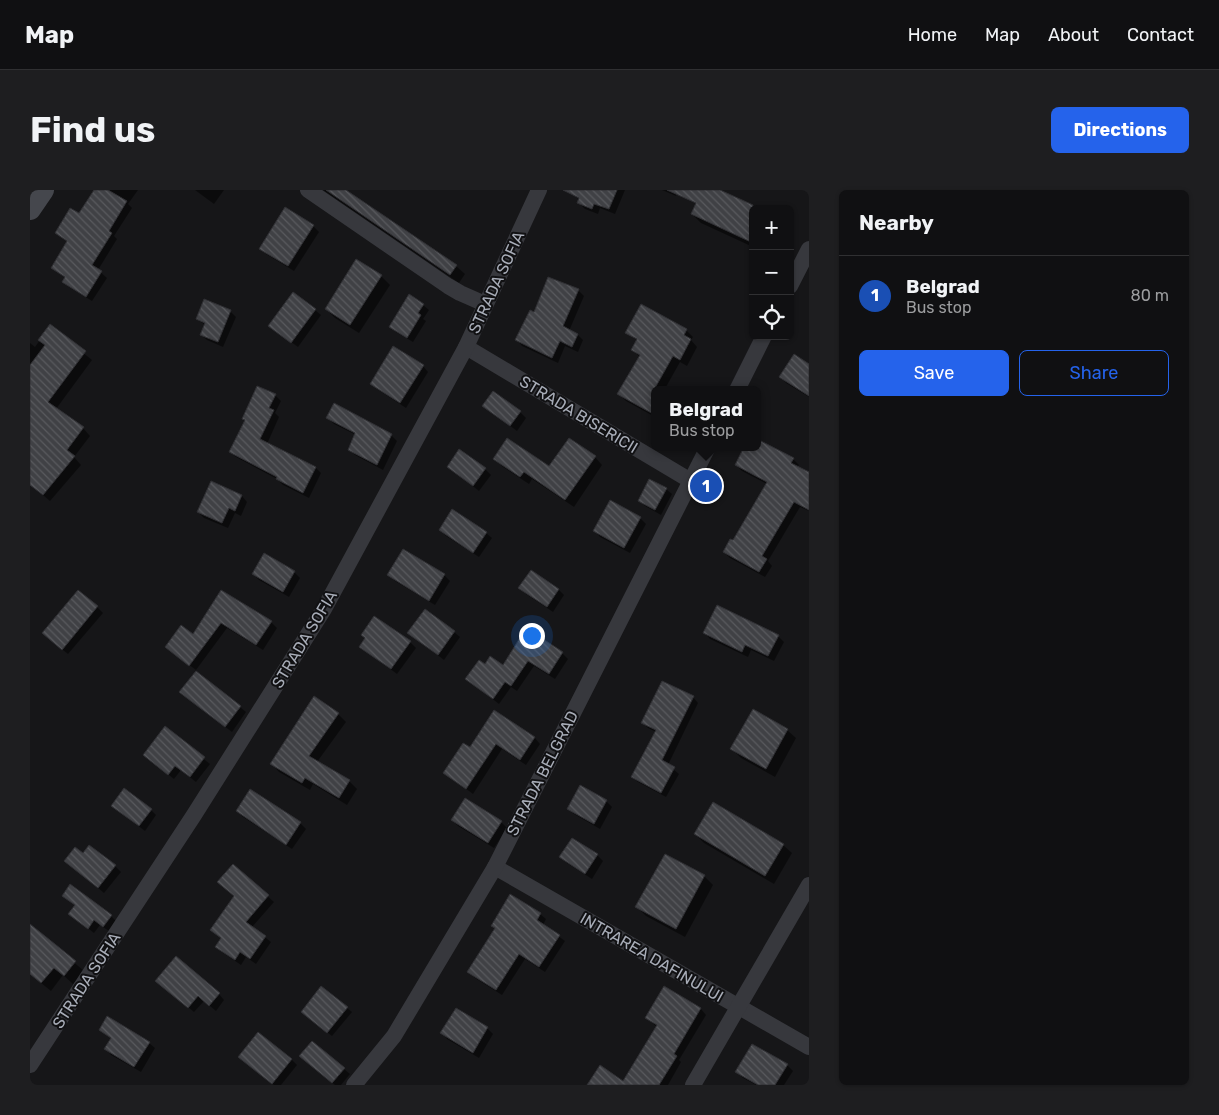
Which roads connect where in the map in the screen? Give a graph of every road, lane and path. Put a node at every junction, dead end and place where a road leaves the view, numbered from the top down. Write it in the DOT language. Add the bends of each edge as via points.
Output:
graph roads {
  1 [pos="43,190"];
  2 [pos="308,190"];
  3 [pos="539,190"];
  4 [pos="30,209"];
  5 [pos="809,249"];
  6 [pos="794,278"];
  7 [pos="485,304"];
  8 [pos="762,340"];
  9 [pos="466,347"];
  10 [pos="739,386"];
  11 [pos="706,451"];
  12 [pos="691,481"];
  13 [pos="495,867"];
  14 [pos="809,885"];
  15 [pos="739,1007"];
  16 [pos="809,1047"];
  17 [pos="30,1065"];
  18 [pos="354,1085"];
  19 [pos="693,1085"];
  1 -- 4 [label="main road"];
  2 -- 7 [label="street" via="448,286"];
  3 -- 7 [label="street, STRADA SOFIA"];
  5 -- 6 [label="street"];
  7 -- 9 [label="street, STRADA SOFIA"];
  8 -- 10 [label="street"];
  9 -- 12 [label="street, STRADA BISERICII"];
  9 -- 17 [label="street, STRADA SOFIA" via="324,609"];
  11 -- 12 [label="street, STRADA BELGRAD"];
  12 -- 13 [label="street, STRADA BELGRAD"];
  13 -- 15 [label="street, INTRAREA DAFINULUI"];
  13 -- 18 [label="street, STRADA BELGRAD" via="394,1036"];
  14 -- 15 [label="street"];
  15 -- 16 [label="street, INTRAREA DAFINULUI"];
  15 -- 19 [label="street"];
}
